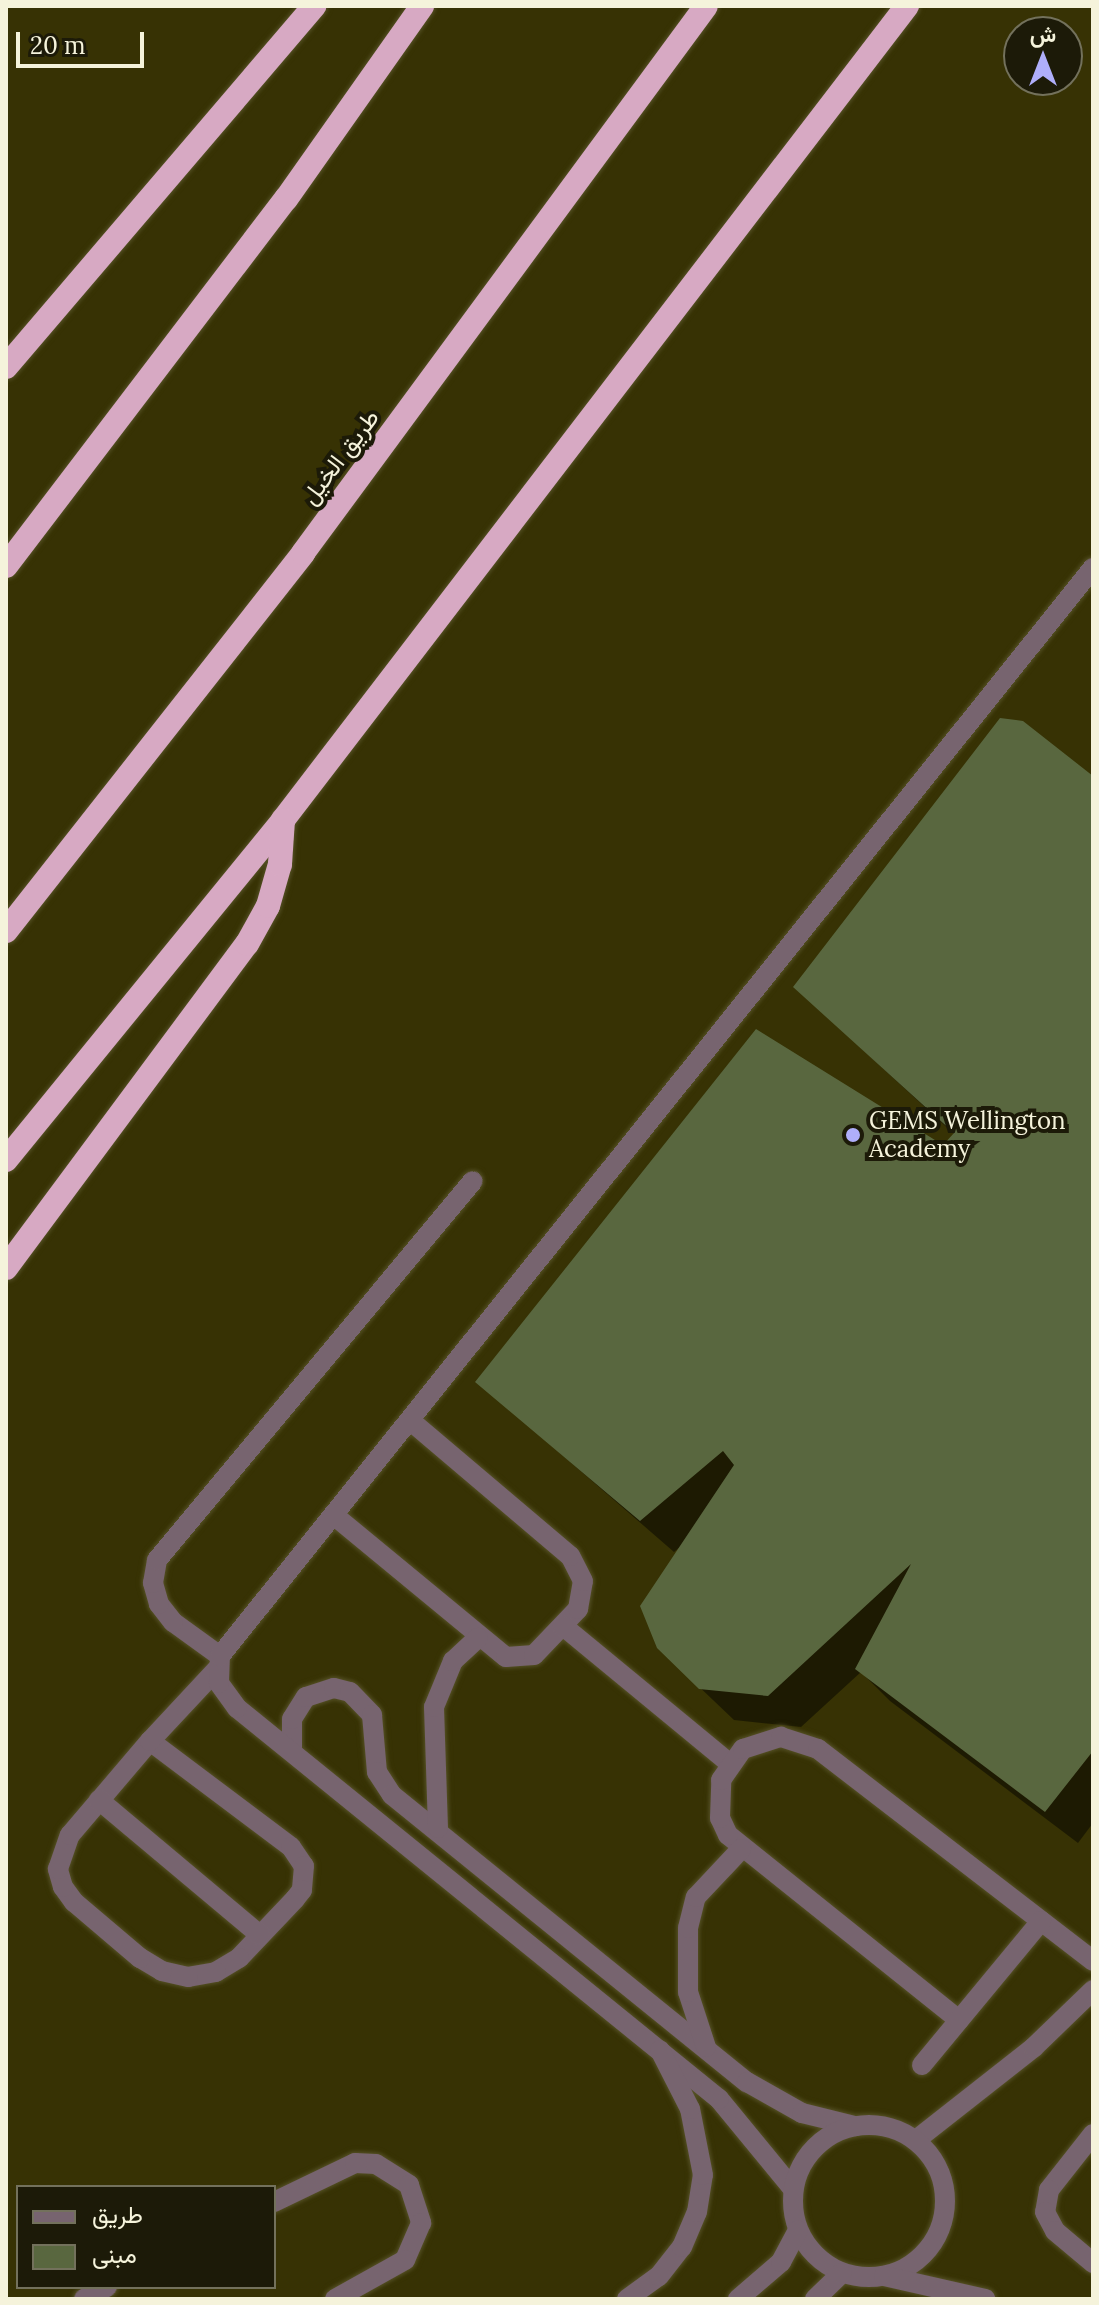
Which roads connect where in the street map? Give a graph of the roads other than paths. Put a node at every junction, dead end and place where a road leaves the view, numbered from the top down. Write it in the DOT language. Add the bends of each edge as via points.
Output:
graph roads {
  1 [pos="314,6"];
  2 [pos="422,6"];
  3 [pos="706,6"];
  4 [pos="907,6"];
  5 [pos="6,367"];
  6 [pos="6,566"];
  7 [pos="1093,568"];
  8 [pos="283,820"];
  9 [pos="6,931"];
  10 [pos="6,1160"];
  11 [pos="473,1181"];
  12 [pos="6,1268"];
  13 [pos="412,1422"];
  14 [pos="336,1517"];
  15 [pos="563,1626"];
  16 [pos="478,1638"];
  17 [pos="219,1662"];
  18 [pos="150,1741"];
  19 [pos="292,1750"];
  20 [pos="729,1763"];
  21 [pos="99,1800"];
  22 [pos="438,1828"];
  23 [pos="741,1849"];
  24 [pos="1041,1921"];
  25 [pos="260,1935"];
  26 [pos="1093,1961"];
  27 [pos="1093,1990"];
  28 [pos="959,2020"];
  29 [pos="660,2050"];
  30 [pos="708,2052"];
  31 [pos="922,2065"];
  32 [pos="855,2126"];
  33 [pos="1092,2137"];
  34 [pos="916,2140"];
  35 [pos="793,2189"];
  36 [pos="276,2201"];
  37 [pos="798,2230"];
  38 [pos="1093,2263"];
  39 [pos="842,2273"];
  40 [pos="884,2276"];
  41 [pos="103,2289"];
  42 [pos="84,2299"];
  43 [pos="335,2299"];
  44 [pos="627,2299"];
  45 [pos="738,2299"];
  46 [pos="815,2299"];
  47 [pos="985,2299"];
  1 -- 5 [label="highway"];
  2 -- 6 [label="highway" via="286,199"];
  3 -- 9 [label="highway, طريق الخيل" via="303,553"];
  4 -- 8 [label="highway"];
  7 -- 13 [label="street"];
  8 -- 10 [label="highway"];
  8 -- 12 [label="highway" via="280,864 268,906 247,944"];
  11 -- 17 [label="street" via="157,1560 153,1583 159,1604"];
  13 -- 14 [label="street"];
  13 -- 15 [label="street" via="570,1556 583,1581 582,1596"];
  14 -- 16 [label="street"];
  14 -- 17 [label="street"];
  15 -- 16 [label="street" via="545,1647 520,1658 493,1651"];
  15 -- 20 [label="street"];
  16 -- 22 [label="street" via="453,1661 434,1707"];
  17 -- 18 [label="street"];
  17 -- 19 [label="street" via="226,1697"];
  18 -- 21 [label="street"];
  18 -- 25 [label="street" via="299,1855 304,1866 302,1890"];
  19 -- 22 [label="street" via="292,1719 306,1697 334,1688 350,1692 372,1715 374,1759 383,1785"];
  19 -- 29 [label="street"];
  20 -- 23 [label="street" via="717,1799 720,1818"];
  20 -- 24 [label="street" via="761,1740 801,1739"];
  21 -- 25 [label="street"];
  21 -- 25 [label="street" via="61,1850 63,1887 140,1958 162,1971 202,1975 239,1958"];
  22 -- 30 [label="street"];
  23 -- 28 [label="street"];
  23 -- 30 [label="street" via="696,1897 688,1928 688,1992"];
  24 -- 26 [label="street"];
  24 -- 28 [label="street"];
  27 -- 34 [label="street" via="1034,2047"];
  28 -- 31 [label="street"];
  29 -- 35 [label="street" via="747,2127"];
  29 -- 44 [label="street" via="699,2138 703,2175 697,2212 682,2247 659,2276"];
  30 -- 32 [label="street" via="774,2100"];
  32 -- 34 [label="street" via="876,2124"];
  32 -- 35 [label="street" via="814,2148"];
  33 -- 38 [label="street" via="1049,2190 1045,2212 1055,2231"];
  34 -- 40 [label="street" via="942,2175 944,2219 923,2256"];
  35 -- 37 [label="street"];
  36 -- 43 [label="street" via="355,2163 376,2164 409,2185 421,2223 405,2260"];
  37 -- 39 [label="street" via="815,2256"];
  37 -- 45 [label="street" via="781,2262"];
  39 -- 40 [label="street"];
  39 -- 46 [label="street"];
  40 -- 47 [label="street"];
  41 -- 42 [label="street"];
}
